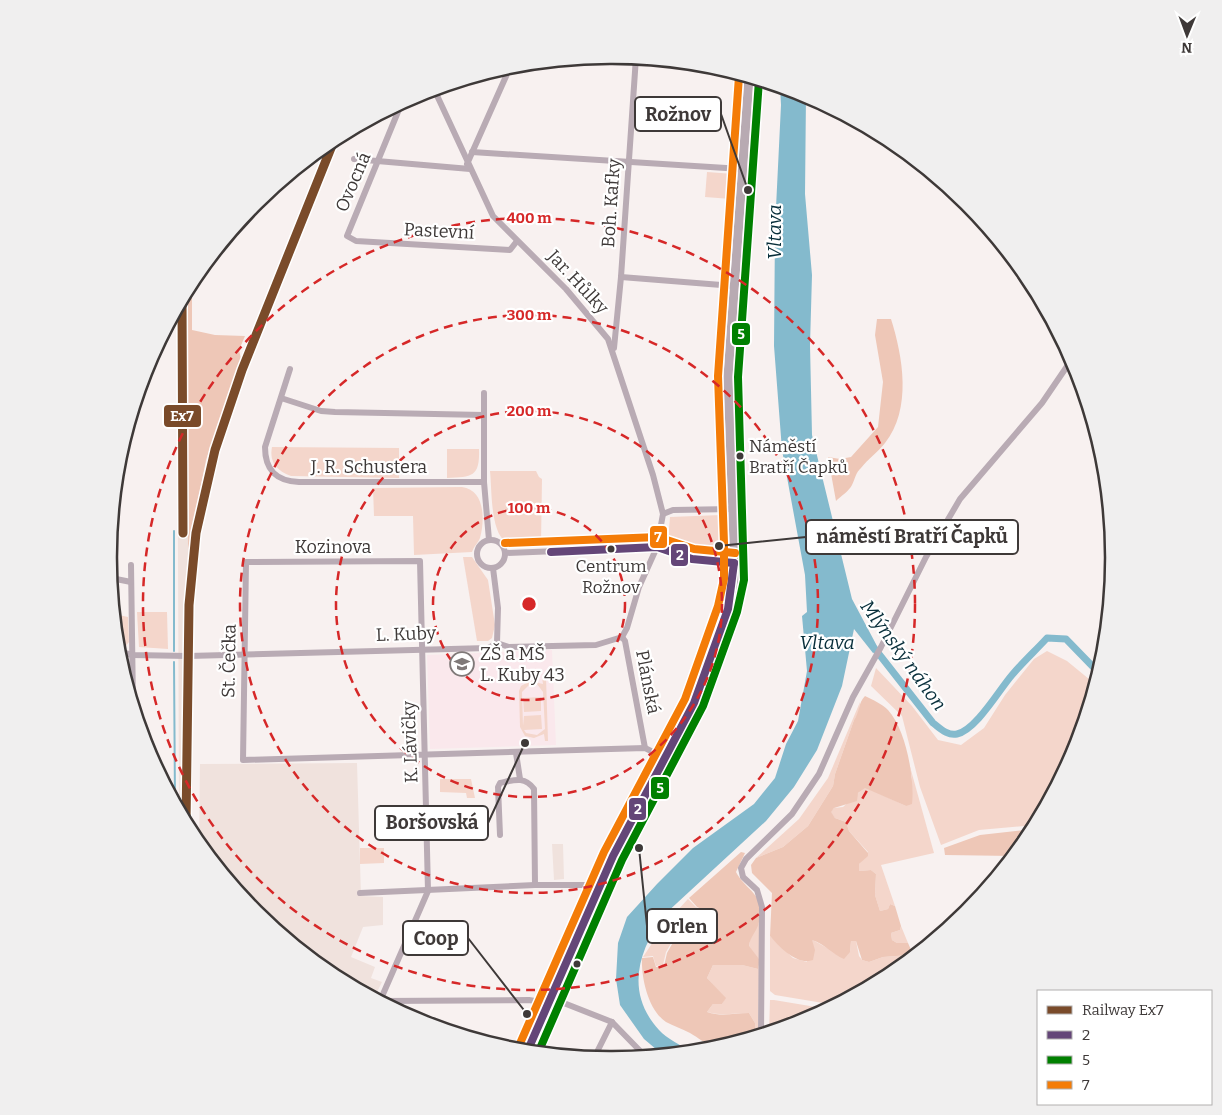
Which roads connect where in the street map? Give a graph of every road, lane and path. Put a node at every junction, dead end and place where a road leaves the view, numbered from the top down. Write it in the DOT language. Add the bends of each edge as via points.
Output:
graph roads {
  1 [pos="635,65"];
  2 [pos="506,75"];
  3 [pos="748,84"];
  4 [pos="437,96"];
  5 [pos="398,113"];
  6 [pos="472,152"];
  7 [pos="354,160"];
  8 [pos="379,162"];
  9 [pos="629,162"];
  10 [pos="468,166"];
  11 [pos="742,169"];
  12 [pos="356,241"];
  13 [pos="517,242"];
  14 [pos="621,277"];
  15 [pos="734,286"];
  16 [pos="613,350"];
  17 [pos="1066,367"];
  18 [pos="290,369"];
  19 [pos="484,393"];
  20 [pos="281,398"];
  21 [pos="484,415"];
  22 [pos="484,482"];
  23 [pos="734,509"];
  24 [pos="663,514"];
  25 [pos="490,540"];
  26 [pos="657,547"];
  27 [pos="504,553"];
  28 [pos="420,561"];
  29 [pos="246,562"];
  30 [pos="734,562"];
  31 [pos="131,565"];
  32 [pos="493,568"];
  33 [pos="118,579"];
  34 [pos="131,582"];
  35 [pos="622,637"];
  36 [pos="497,643"];
  37 [pos="421,648"];
  38 [pos="127,654"];
  39 [pos="243,654"];
  40 [pos="132,655"];
  41 [pos="133,678"];
  42 [pos="645,748"];
  43 [pos="516,753"];
  44 [pos="425,755"];
  45 [pos="666,758"];
  46 [pos="520,779"];
  47 [pos="500,835"];
  48 [pos="601,884"];
  49 [pos="535,885"];
  50 [pos="428,891"];
  51 [pos="360,892"];
  52 [pos="383,995"];
  53 [pos="551,998"];
  54 [pos="395,1001"];
  55 [pos="612,1022"];
  56 [pos="761,1028"];
  57 [pos="530,1044"];
  58 [pos="639,1050"];
  59 [pos="598,1051"];
  1 -- 9 [label="street, Boh. Kafky"];
  2 -- 6 [label="street"];
  3 -- 11 [label="street"];
  4 -- 10 [label="street, Jar. Hůlky"];
  5 -- 8 [label="street, Ovocná"];
  6 -- 9 [label="street"];
  6 -- 10 [label="street"];
  7 -- 8 [label="street"];
  8 -- 10 [label="street"];
  8 -- 12 [label="street, Ovocná" via="347,236"];
  9 -- 11 [label="street"];
  9 -- 14 [label="street, Boh. Kafky"];
  10 -- 13 [label="street, Jar. Hůlky" via="493,216"];
  11 -- 15 [label="street"];
  12 -- 13 [label="street, Pastevní" via="510,250"];
  13 -- 16 [label="street, Jar. Hůlky" via="566,289 601,329"];
  14 -- 15 [label="street"];
  14 -- 16 [label="street, Boh. Kafky"];
  15 -- 23 [label="street" via="728,388"];
  16 -- 24 [label="street, Jar. Hůlky"];
  17 -- 56 [label="street" via="1042,403 960,498 853,697 819,774 792,814 746,858 741,868 743,877 757,890 762,906"];
  18 -- 20 [label="street"];
  19 -- 21 [label="street"];
  20 -- 21 [label="street" via="335,412"];
  20 -- 22 [label="street, J. R. Schustera" via="265,447 265,459 277,477 287,481"];
  21 -- 22 [label="street"];
  22 -- 25 [label="street"];
  23 -- 24 [label="street" via="675,510"];
  23 -- 30 [label="street"];
  24 -- 26 [label="street, Plánská"];
  25 -- 27 [label="street" via="500,544"];
  25 -- 32 [label="street" via="480,545 476,555 482,565"];
  26 -- 27 [label="street"];
  26 -- 30 [label="street" via="692,559"];
  26 -- 35 [label="street, Plánská"];
  27 -- 32 [label="street" via="502,563"];
  28 -- 29 [label="street, Kozinova"];
  28 -- 37 [label="street, K. Lávičky"];
  29 -- 39 [label="street, St. Čečka"];
  30 -- 45 [label="street" via="732,591 723,624 694,703"];
  31 -- 34 [label="street"];
  32 -- 36 [label="street" via="498,608"];
  33 -- 34 [label="street"];
  34 -- 40 [label="street"];
  35 -- 36 [label="street, L. Kuby" via="596,645 509,647"];
  35 -- 42 [label="street, Plánská"];
  36 -- 37 [label="street, L. Kuby" via="488,648"];
  37 -- 39 [label="street, L. Kuby"];
  37 -- 44 [label="street, K. Lávičky"];
  38 -- 40 [label="street, L. Kuby"];
  39 -- 40 [label="street, L. Kuby"];
  39 -- 44 [label="street, St. Čečka" via="243,760"];
  40 -- 41 [label="street"];
  42 -- 43 [label="street"];
  42 -- 45 [label="street"];
  43 -- 44 [label="street"];
  43 -- 46 [label="street"];
  44 -- 50 [label="street, K. Lávičky"];
  45 -- 48 [label="street" via="642,799"];
  46 -- 47 [label="street" via="500,783 498,787"];
  46 -- 49 [label="street" via="529,782 534,789"];
  48 -- 49 [label="street"];
  48 -- 53 [label="street"];
  49 -- 50 [label="street"];
  50 -- 51 [label="street"];
  50 -- 52 [label="street, K. Lávičky"];
  53 -- 54 [label="street" via="541,1002"];
  53 -- 55 [label="street"];
  53 -- 57 [label="street"];
  55 -- 58 [label="street"];
  55 -- 59 [label="street"];
}
